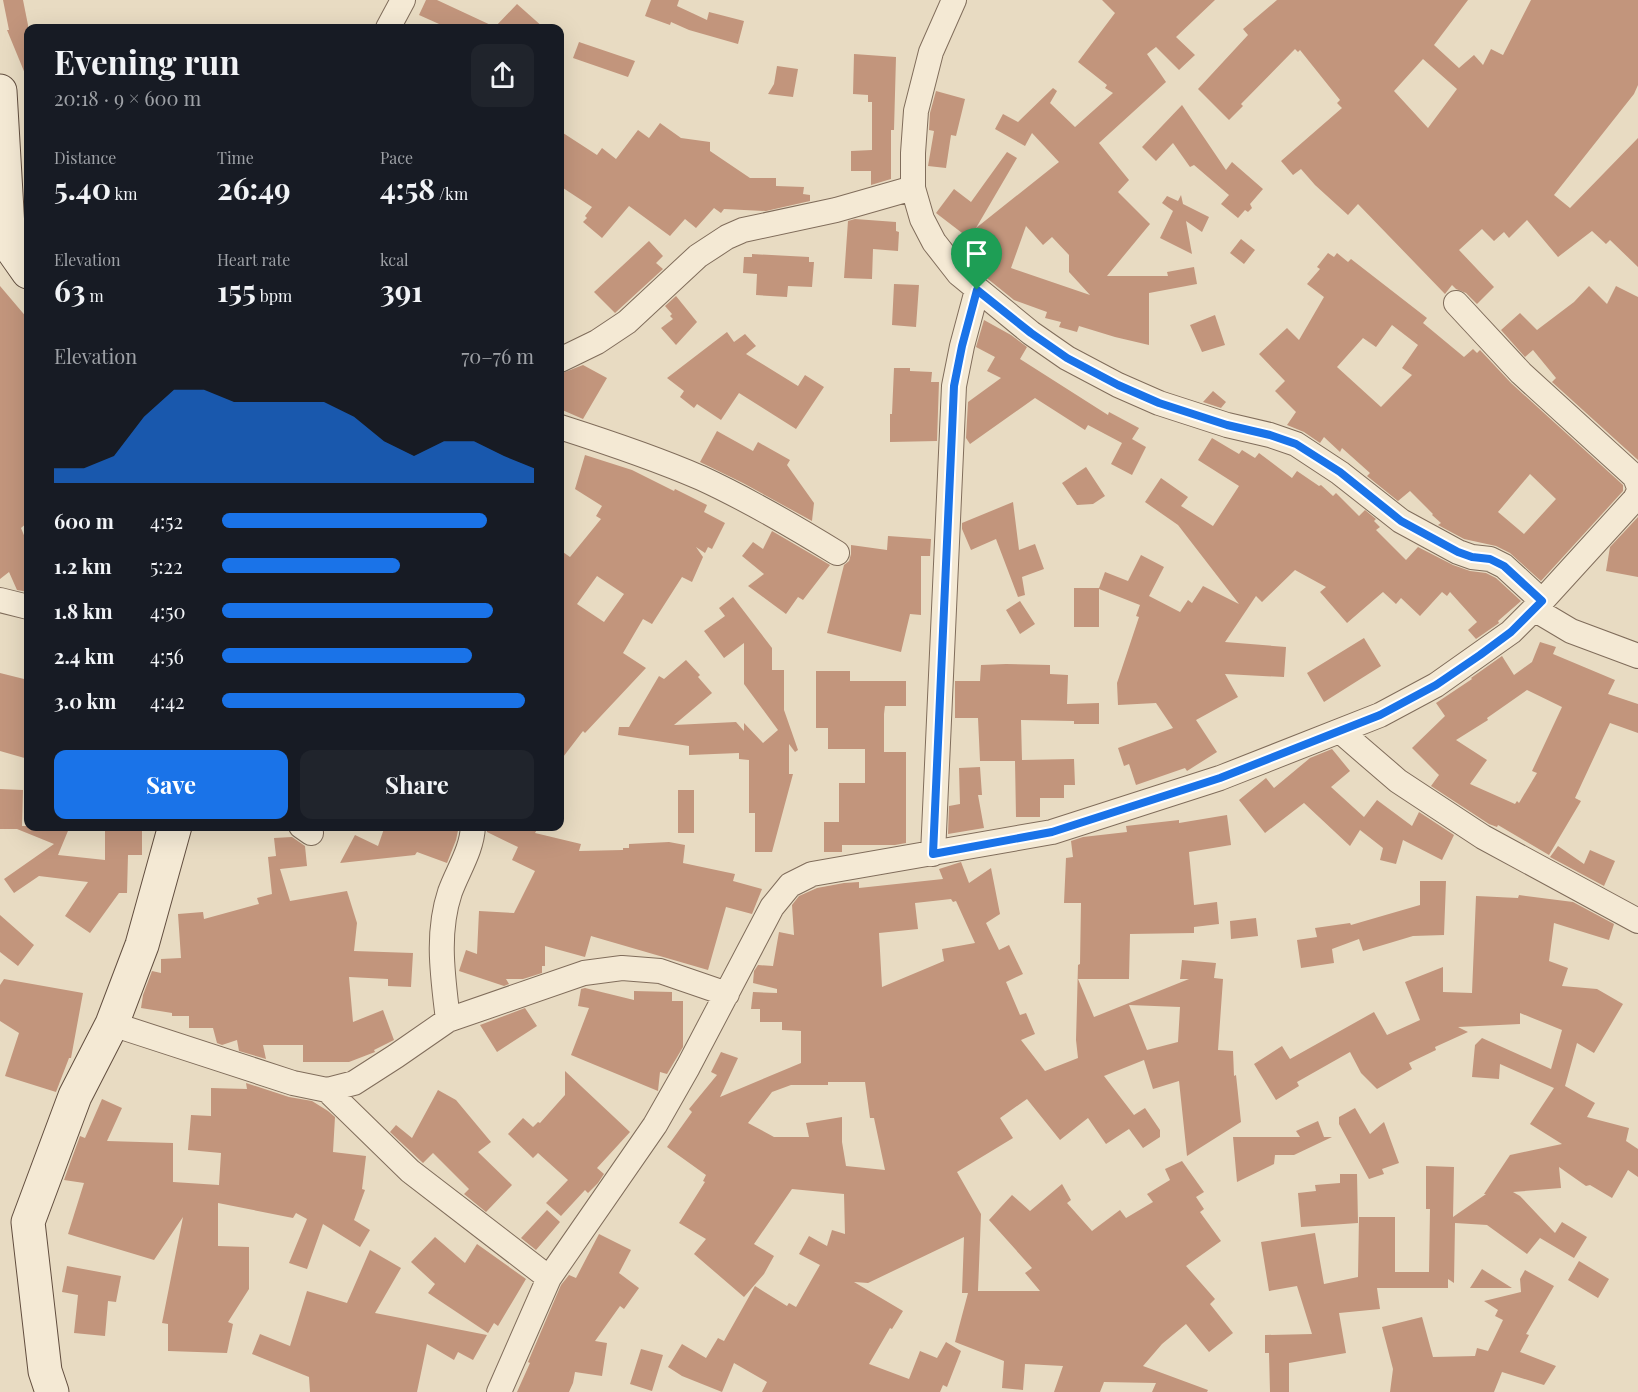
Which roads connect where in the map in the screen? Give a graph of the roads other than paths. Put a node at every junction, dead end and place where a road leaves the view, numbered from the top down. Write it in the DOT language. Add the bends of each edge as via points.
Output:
graph roads {
  1 [pos="403,0"];
  2 [pos="954,0"];
  3 [pos="390,24"];
  4 [pos="0,91"];
  5 [pos="913,188"];
  6 [pos="5,242"];
  7 [pos="24,267"];
  8 [pos="977,290"];
  9 [pos="1456,303"];
  10 [pos="564,358"];
  11 [pos="564,428"];
  12 [pos="1638,484"];
  13 [pos="1638,493"];
  14 [pos="837,553"];
  15 [pos="0,600"];
  16 [pos="1538,605"];
  17 [pos="24,606"];
  18 [pos="1638,656"];
  19 [pos="1340,731"];
  20 [pos="174,831"];
  21 [pos="472,831"];
  22 [pos="933,854"];
  23 [pos="1638,921"];
  24 [pos="727,994"];
  25 [pos="448,1020"];
  26 [pos="112,1024"];
  27 [pos="327,1090"];
  28 [pos="549,1278"];
  29 [pos="52,1392"];
  30 [pos="499,1392"];
  1 -- 3 [label="street"];
  2 -- 5 [label="street" via="931,52 916,111"];
  4 -- 6 [label="main road"];
  5 -- 8 [label="street" via="934,242"];
  5 -- 10 [label="street" via="727,237 698,256 627,322"];
  6 -- 7 [label="main road"];
  8 -- 16 [label="street" via="1067,358 1118,385 1159,403 1296,444 1340,472 1401,521 1458,552 1504,566"];
  8 -- 22 [label="street" via="954,386"];
  9 -- 12 [label="street" via="1521,373 1635,477"];
  11 -- 14 [label="street" via="701,478"];
  13 -- 16 [label="street"];
  15 -- 17 [label="street"];
  16 -- 18 [label="street" via="1571,631"];
  16 -- 19 [label="street" via="1511,632 1436,685"];
  19 -- 22 [label="street" via="1220,778 1052,832"];
  19 -- 23 [label="street" via="1398,781 1483,837"];
  20 -- 26 [label="main road" via="142,945"];
  21 -- 25 [label="street" via="442,927"];
  22 -- 24 [label="street" via="812,874 790,885 772,907"];
  24 -- 25 [label="street" via="660,971 622,968 584,973"];
  24 -- 28 [label="street" via="655,1125"];
  25 -- 27 [label="street" via="354,1083"];
  26 -- 27 [label="street" via="293,1083"];
  26 -- 29 [label="main road" via="75,1096 28,1222 45,1371"];
  27 -- 28 [label="street" via="410,1171"];
  28 -- 30 [label="street"];
}
